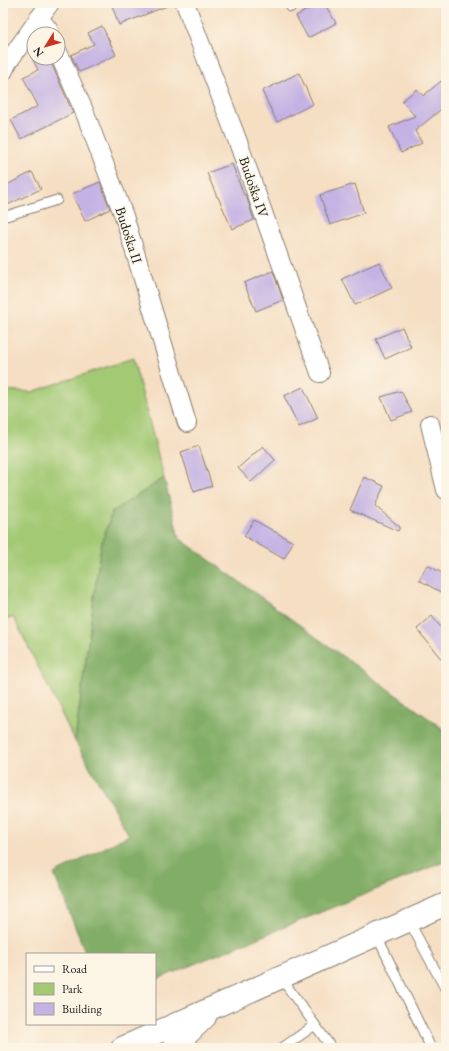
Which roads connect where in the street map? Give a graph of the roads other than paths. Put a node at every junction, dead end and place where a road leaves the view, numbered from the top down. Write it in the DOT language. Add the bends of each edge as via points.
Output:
graph roads {
  1 [pos="50,3"];
  2 [pos="185,3"];
  3 [pos="39,18"];
  4 [pos="46,26"];
  5 [pos="64,66"];
  6 [pos="3,72"];
  7 [pos="57,200"];
  8 [pos="3,217"];
  9 [pos="320,373"];
  10 [pos="187,423"];
  11 [pos="430,424"];
  12 [pos="446,490"];
  13 [pos="446,904"];
  14 [pos="409,920"];
  15 [pos="376,934"];
  16 [pos="281,978"];
  17 [pos="446,990"];
  18 [pos="217,1006"];
  19 [pos="315,1025"];
  20 [pos="122,1048"];
  21 [pos="173,1048"];
  22 [pos="282,1048"];
  23 [pos="329,1048"];
  24 [pos="431,1048"];
  1 -- 3 [label="street"];
  2 -- 9 [label="street, Budoška IV" via="238,142"];
  3 -- 4 [label="street"];
  3 -- 6 [label="street"];
  5 -- 10 [label="street, Budoška II" via="124,216"];
  7 -- 8 [label="lane"];
  11 -- 12 [label="street"];
  13 -- 14 [label="main road"];
  14 -- 15 [label="main road"];
  14 -- 17 [label="lane"];
  15 -- 16 [label="main road"];
  15 -- 24 [label="lane"];
  16 -- 18 [label="main road"];
  16 -- 19 [label="lane"];
  18 -- 20 [label="main road"];
  18 -- 21 [label="main road"];
  19 -- 22 [label="lane"];
  19 -- 23 [label="lane" via="331,1046"];
}
